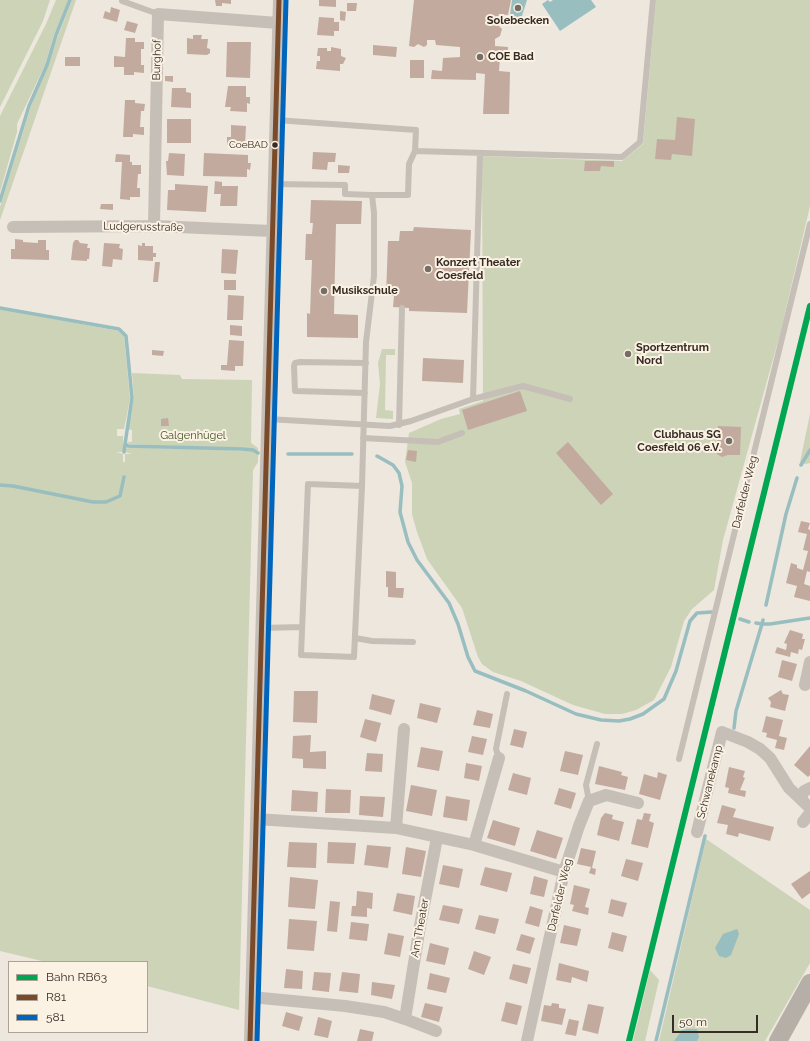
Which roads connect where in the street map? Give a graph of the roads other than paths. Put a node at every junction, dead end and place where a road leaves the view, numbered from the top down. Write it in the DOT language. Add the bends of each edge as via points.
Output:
graph roads {
  1 [pos="122,0"];
  2 [pos="279,0"];
  3 [pos="653,0"];
  4 [pos="158,14"];
  5 [pos="278,23"];
  6 [pos="276,120"];
  7 [pos="415,151"];
  8 [pos="480,153"];
  9 [pos="274,184"];
  10 [pos="372,195"];
  11 [pos="810,224"];
  12 [pos="154,226"];
  13 [pos="13,227"];
  14 [pos="272,231"];
  15 [pos="402,308"];
  16 [pos="366,363"];
  17 [pos="365,393"];
  18 [pos="473,399"];
  19 [pos="570,400"];
  20 [pos="267,420"];
  21 [pos="364,425"];
  22 [pos="399,425"];
  23 [pos="462,433"];
  24 [pos="363,438"];
  25 [pos="362,486"];
  26 [pos="302,627"];
  27 [pos="261,628"];
  28 [pos="355,638"];
  29 [pos="412,642"];
  30 [pos="810,662"];
  31 [pos="807,679"];
  32 [pos="507,694"];
  33 [pos="404,729"];
  34 [pos="597,744"];
  35 [pos="499,758"];
  36 [pos="679,759"];
  37 [pos="810,788"];
  38 [pos="802,798"];
  39 [pos="589,801"];
  40 [pos="638,803"];
  41 [pos="810,808"];
  42 [pos="256,819"];
  43 [pos="396,828"];
  44 [pos="697,832"];
  45 [pos="437,838"];
  46 [pos="474,845"];
  47 [pos="564,872"];
  48 [pos="810,983"];
  49 [pos="251,997"];
  50 [pos="405,1019"];
  51 [pos="436,1031"];
  52 [pos="250,1041"];
  53 [pos="527,1041"];
  54 [pos="778,1041"];
  1 -- 4 [label="lane"];
  2 -- 5 [label="street"];
  3 -- 8 [label="lane" via="640,142 622,157"];
  4 -- 5 [label="street"];
  4 -- 12 [label="street, Burghof"];
  5 -- 6 [label="street"];
  6 -- 7 [label="lane" via="416,130"];
  6 -- 9 [label="street"];
  7 -- 8 [label="lane"];
  7 -- 10 [label="lane" via="409,164 408,196"];
  8 -- 18 [label="lane"];
  9 -- 10 [label="lane" via="345,185 345,194"];
  9 -- 14 [label="street"];
  10 -- 16 [label="lane" via="374,276"];
  11 -- 36 [label="lane, Darfelder Weg"];
  12 -- 13 [label="street, Ludgerusstraße"];
  12 -- 14 [label="street, Ludgerusstraße"];
  14 -- 20 [label="street"];
  15 -- 22 [label="lane"];
  16 -- 17 [label="lane"];
  16 -- 17 [label="lane" via="300,362 294,366 295,391"];
  17 -- 21 [label="lane"];
  18 -- 19 [label="lane" via="523,386"];
  18 -- 22 [label="lane"];
  20 -- 21 [label="lane"];
  20 -- 27 [label="street"];
  21 -- 22 [label="lane"];
  21 -- 24 [label="lane"];
  23 -- 24 [label="lane" via="438,442"];
  24 -- 25 [label="lane"];
  25 -- 26 [label="lane" via="308,484"];
  25 -- 28 [label="lane"];
  26 -- 27 [label="lane"];
  26 -- 28 [label="lane" via="301,655 354,658"];
  27 -- 42 [label="street"];
  28 -- 29 [label="lane"];
  30 -- 31 [label="street"];
  32 -- 35 [label="lane" via="496,749"];
  33 -- 43 [label="street"];
  34 -- 39 [label="lane" via="586,785"];
  35 -- 46 [label="street"];
  37 -- 38 [label="street" via="804,791"];
  38 -- 41 [label="street" via="803,804"];
  38 -- 44 [label="street, Schwanekamp" via="789,788 770,758 760,749 722,732"];
  39 -- 40 [label="street" via="606,795"];
  39 -- 47 [label="street, Darfelder Weg" via="578,826"];
  42 -- 43 [label="street"];
  42 -- 49 [label="street"];
  43 -- 45 [label="street"];
  45 -- 46 [label="street"];
  45 -- 50 [label="street, Am Theater"];
  46 -- 47 [label="street"];
  47 -- 53 [label="street, Darfelder Weg"];
  48 -- 54 [label="main road"];
  49 -- 50 [label="street" via="345,1006 384,1012"];
  49 -- 52 [label="street"];
  50 -- 51 [label="street"];
}
